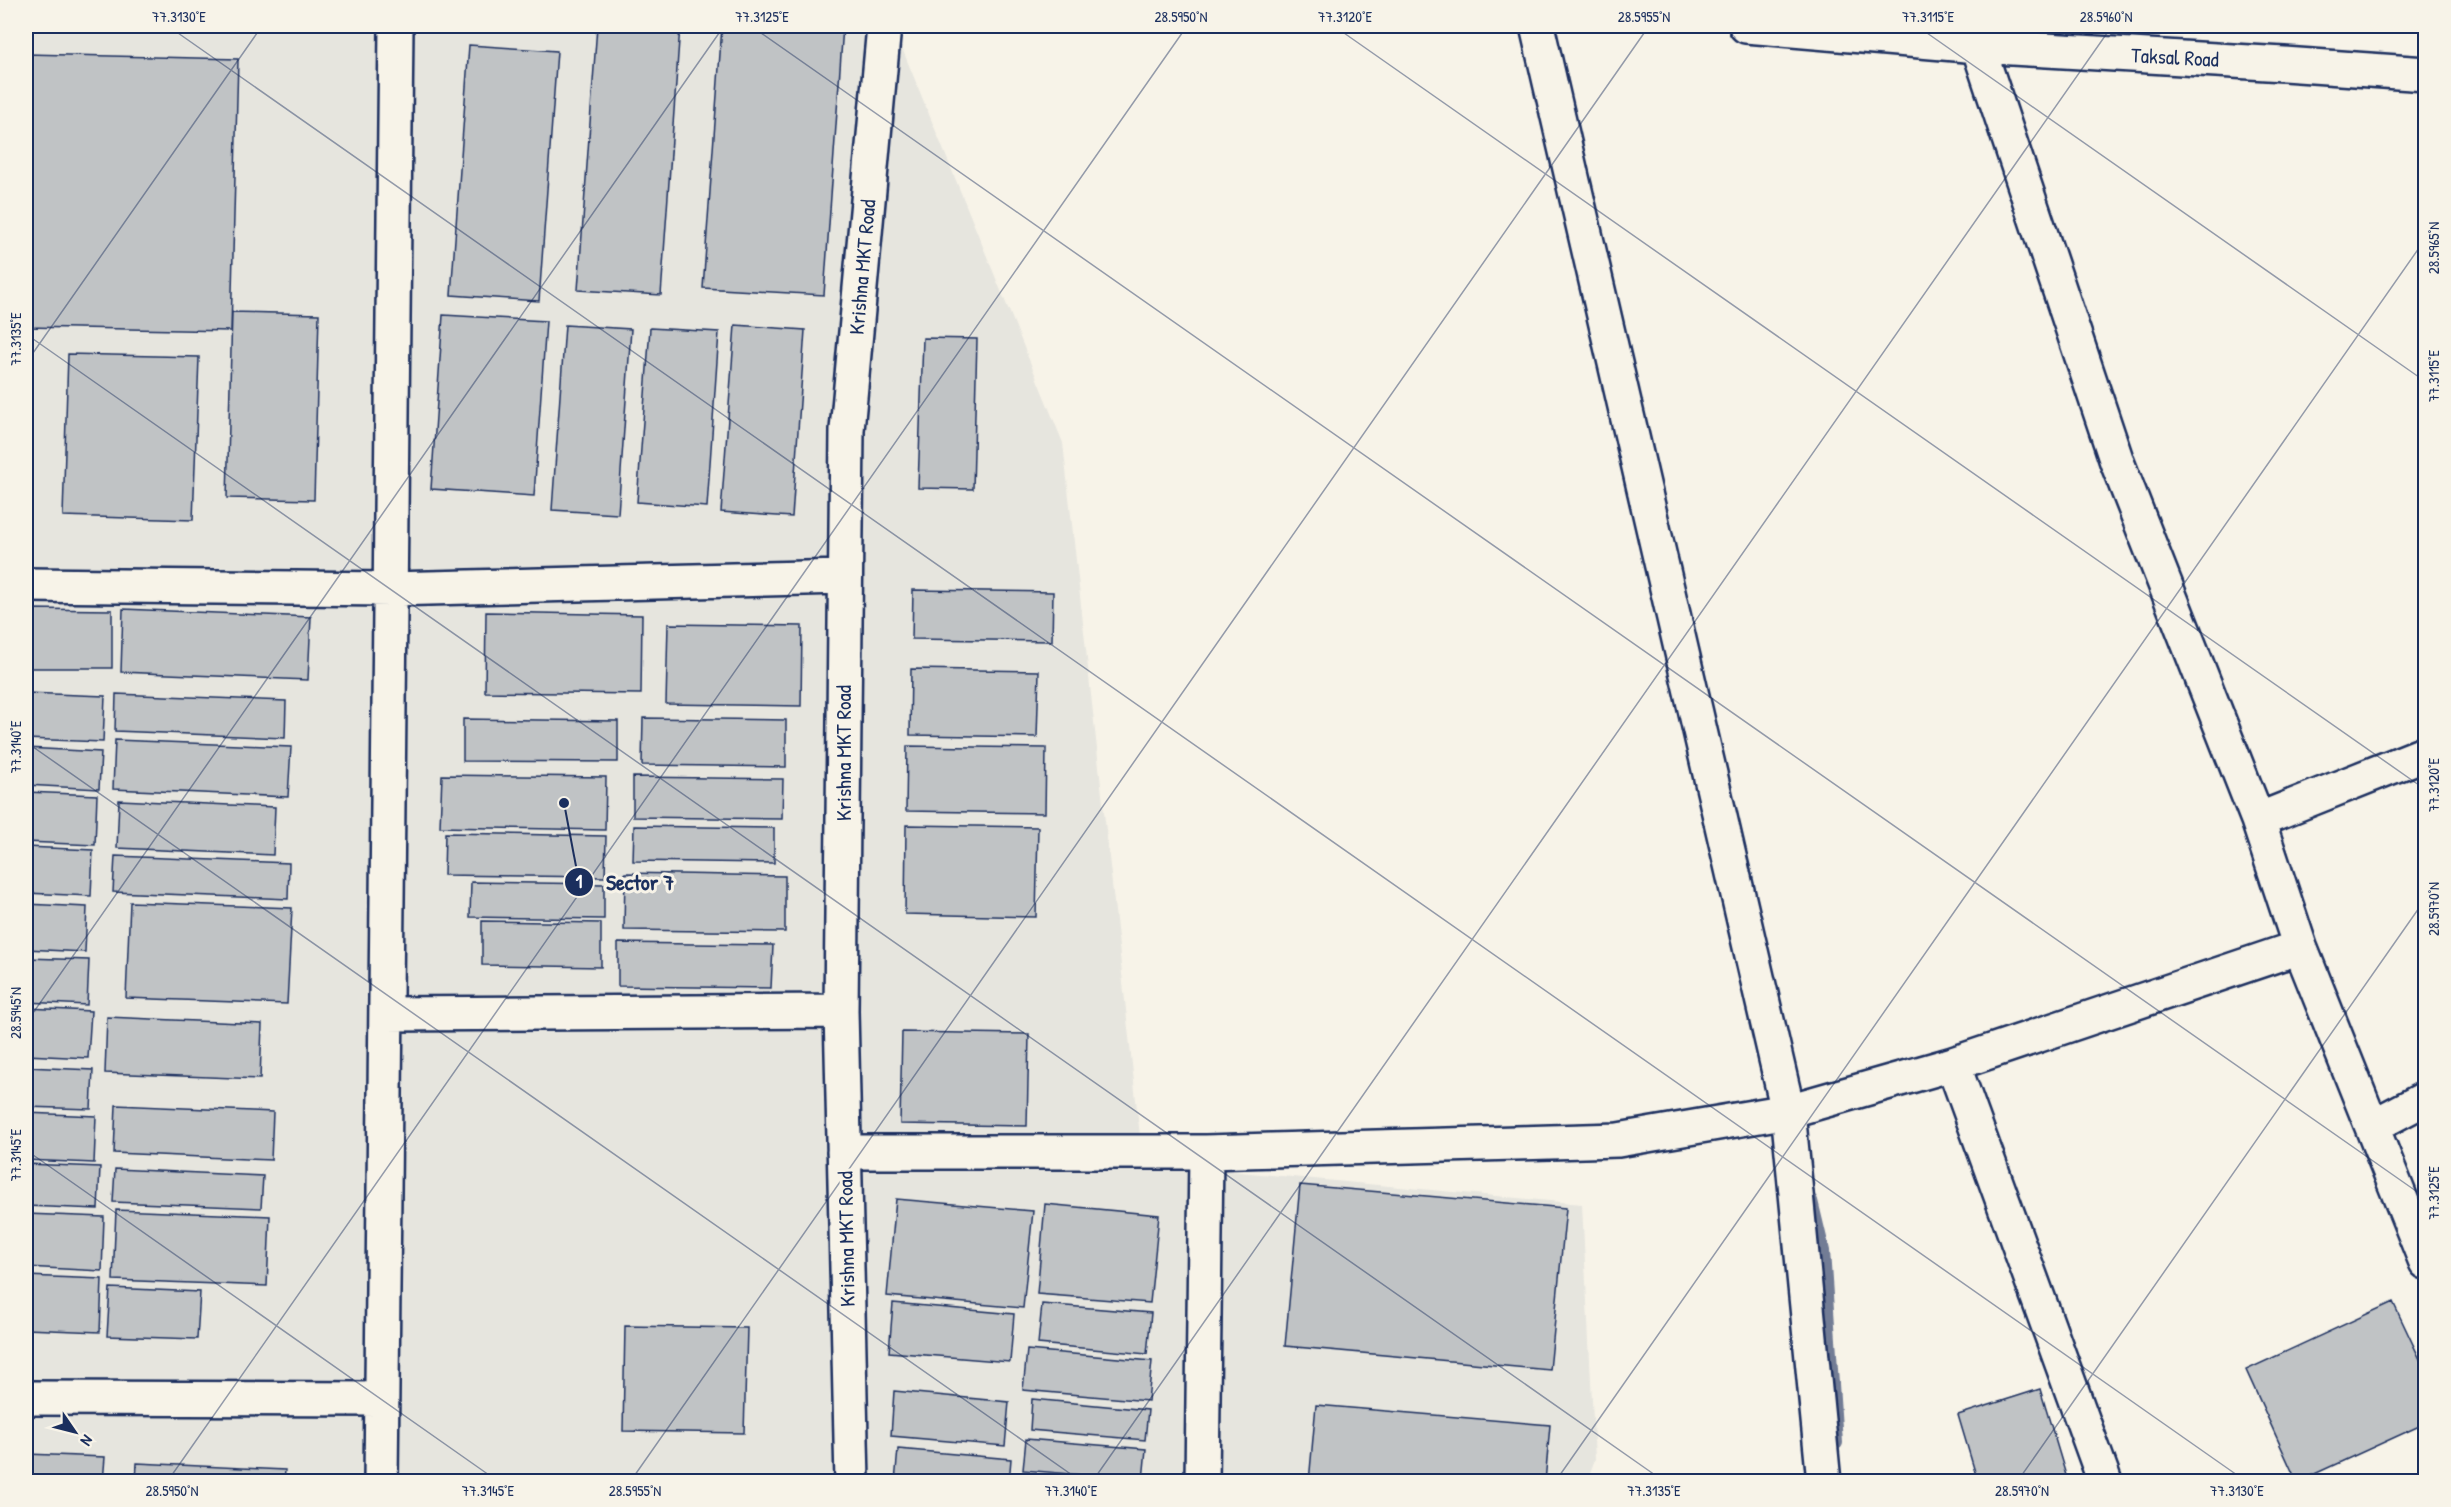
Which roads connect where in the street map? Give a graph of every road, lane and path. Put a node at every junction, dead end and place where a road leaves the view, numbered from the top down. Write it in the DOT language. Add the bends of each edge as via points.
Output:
graph roads {
  1 [pos="396,26"];
  2 [pos="884,26"];
  3 [pos="1537,26"];
  4 [pos="1746,26"];
  5 [pos="1978,46"];
  6 [pos="2426,74"];
  7 [pos="844,577"];
  8 [pos="26,585"];
  9 [pos="390,589"];
  10 [pos="2426,753"];
  11 [pos="2258,820"];
  12 [pos="2300,947"];
  13 [pos="841,1011"];
  14 [pos="386,1014"];
  15 [pos="1953,1064"];
  16 [pos="2426,1098"];
  17 [pos="1788,1111"];
  18 [pos="2373,1126"];
  19 [pos="844,1152"];
  20 [pos="1206,1152"];
  21 [pos="2426,1262"];
  22 [pos="26,1398"];
  23 [pos="381,1399"];
  24 [pos="381,1482"];
  25 [pos="852,1482"];
  26 [pos="1202,1482"];
  27 [pos="1824,1482"];
  28 [pos="2105,1482"];
  1 -- 9 [label="street"];
  2 -- 7 [label="street, Krishna MKT Road" via="847,430"];
  3 -- 17 [label="street"];
  4 -- 5 [label="street, Taksal Road"];
  5 -- 6 [label="street, Taksal Road"];
  5 -- 11 [label="street" via="2117,462"];
  7 -- 9 [label="street"];
  7 -- 13 [label="street, Krishna MKT Road"];
  8 -- 9 [label="street"];
  9 -- 14 [label="street"];
  10 -- 11 [label="street"];
  11 -- 12 [label="street"];
  12 -- 15 [label="street"];
  12 -- 18 [label="street"];
  13 -- 14 [label="street"];
  13 -- 19 [label="street, Krishna MKT Road"];
  14 -- 23 [label="street"];
  15 -- 17 [label="street"];
  15 -- 28 [label="street"];
  16 -- 18 [label="street"];
  17 -- 20 [label="street" via="1618,1140"];
  17 -- 27 [label="street"];
  18 -- 21 [label="street"];
  19 -- 20 [label="street"];
  19 -- 25 [label="street, Krishna MKT Road"];
  20 -- 26 [label="street"];
  22 -- 23 [label="street"];
  23 -- 24 [label="street"];
}
